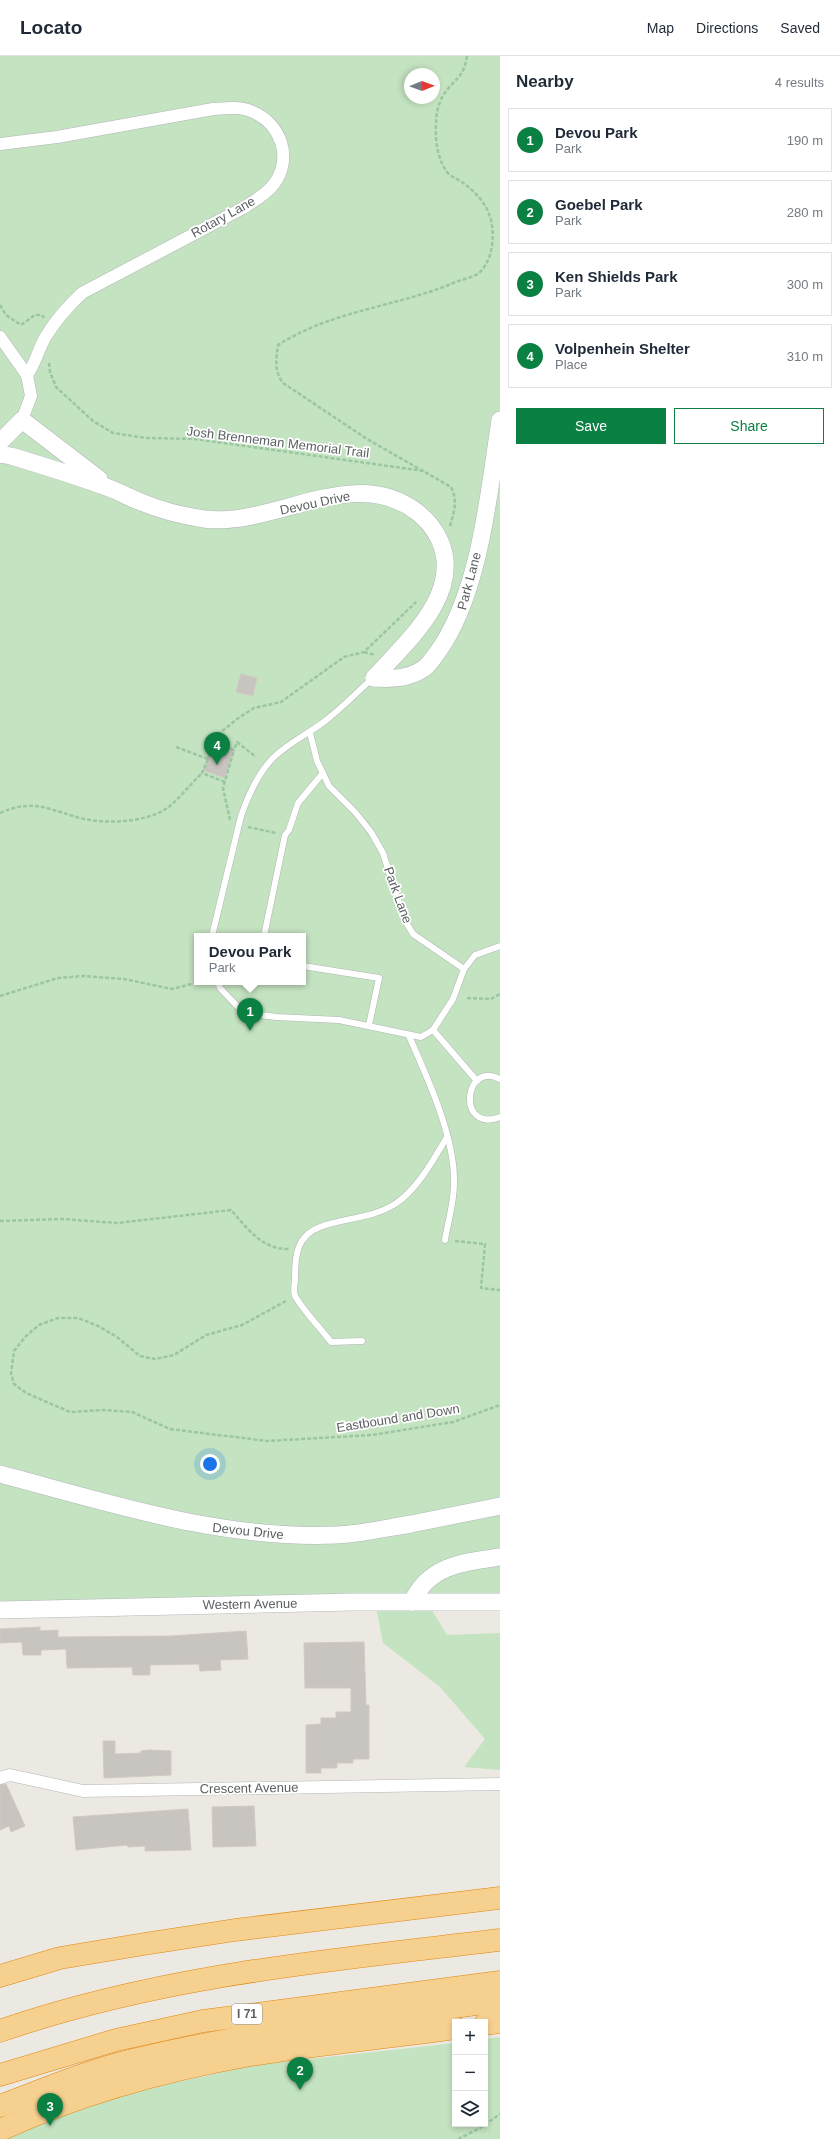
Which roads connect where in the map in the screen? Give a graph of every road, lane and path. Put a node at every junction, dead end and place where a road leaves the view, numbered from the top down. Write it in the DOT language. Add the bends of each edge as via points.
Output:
graph roads {
  1 [pos="467,56"];
  2 [pos="0,144"];
  3 [pos="0,305"];
  4 [pos="46,336"];
  5 [pos="0,337"];
  6 [pos="27,375"];
  7 [pos="22,420"];
  8 [pos="500,420"];
  9 [pos="0,442"];
  10 [pos="0,454"];
  11 [pos="497,460"];
  12 [pos="426,472"];
  13 [pos="110,488"];
  14 [pos="449,530"];
  15 [pos="421,597"];
  16 [pos="364,652"];
  17 [pos="377,656"];
  18 [pos="374,678"];
  19 [pos="310,732"];
  20 [pos="214,742"];
  21 [pos="176,747"];
  22 [pos="256,757"];
  23 [pos="208,760"];
  24 [pos="202,773"];
  25 [pos="323,773"];
  26 [pos="225,782"];
  27 [pos="0,813"];
  28 [pos="213,933"];
  29 [pos="265,933"];
  30 [pos="500,946"];
  31 [pos="306,966"];
  32 [pos="464,969"];
  33 [pos="194,983"];
  34 [pos="219,985"];
  35 [pos="500,994"];
  36 [pos="0,996"];
  37 [pos="467,998"];
  38 [pos="369,1026"];
  39 [pos="434,1030"];
  40 [pos="409,1036"];
  41 [pos="500,1078"];
  42 [pos="477,1081"];
  43 [pos="500,1117"];
  44 [pos="447,1137"];
  45 [pos="0,1221"];
  46 [pos="302,1239"];
  47 [pos="445,1240"];
  48 [pos="500,1290"];
  49 [pos="295,1295"];
  50 [pos="362,1341"];
  51 [pos="500,1405"];
  52 [pos="0,1474"];
  53 [pos="500,1506"];
  54 [pos="500,1557"];
  55 [pos="412,1602"];
  56 [pos="500,1602"];
  57 [pos="0,1610"];
  58 [pos="0,1778"];
  59 [pos="500,1784"];
  60 [pos="500,1898"];
  61 [pos="500,1940"];
  62 [pos="144,1944"];
  63 [pos="0,1976"];
  64 [pos="500,1982"];
  65 [pos="0,1991"];
  66 [pos="500,2000"];
  67 [pos="500,2022"];
  68 [pos="488,2024"];
  69 [pos="452,2028"];
  70 [pos="0,2031"];
  71 [pos="0,2075"];
  72 [pos="0,2106"];
  73 [pos="500,2114"];
  74 [pos="0,2130"];
  75 [pos="458,2139"];
  1 -- 12 [label="path" via="461,77 444,94 438,109 438,154 448,173 475,191 488,209 492,226 492,245 488,260 478,273 430,292 331,319 298,332 278,345 276,361 277,375 283,383 367,439"];
  2 -- 4 [label="street, Rotary Lane" via="57,137 213,109 239,108 252,112 269,123 277,131 282,143 284,162 280,175 266,192 245,207 82,293"];
  3 -- 4 [label="path, Josh Brenneman Memorial Trail" via="6,314 21,325 35,315 42,315 45,320"];
  4 -- 6 [label="street, Rotary Lane"];
  4 -- 12 [label="path, Josh Brenneman Memorial Trail" via="50,372 56,387 93,421 113,433 146,438 195,439"];
  5 -- 6 [label="street"];
  6 -- 7 [label="street" via="30,396"];
  7 -- 9 [label="street"];
  7 -- 13 [label="street, Devou Drive"];
  8 -- 11 [label="street, Park Lane"];
  10 -- 13 [label="street, Devou Drive"];
  11 -- 18 [label="street, Park Lane" via="464,603 449,637 423,669 396,679"];
  12 -- 14 [label="path" via="451,487 454,493 455,506"];
  13 -- 18 [label="street, Devou Drive" via="142,503 215,520 248,517 342,494 375,495 400,501 410,507 429,522 444,550 444,584 440,597 429,614"];
  15 -- 16 [label="path"];
  16 -- 17 [label="path"];
  16 -- 20 [label="path" via="344,657 280,702 254,708 221,732"];
  18 -- 19 [label="lane"];
  19 -- 25 [label="lane, Park Lane"];
  19 -- 28 [label="lane" via="274,757 247,800"];
  20 -- 22 [label="path" via="234,750 237,742"];
  20 -- 23 [label="path"];
  21 -- 23 [label="path"];
  23 -- 24 [label="path"];
  24 -- 26 [label="path"];
  24 -- 27 [label="path" via="169,807 144,819 101,821 74,817 39,805 24,805"];
  25 -- 29 [label="lane" via="298,803 285,836"];
  25 -- 32 [label="lane, Park Lane" via="334,792 371,832 383,853 404,919 413,934"];
  30 -- 32 [label="lane" via="475,955"];
  31 -- 38 [label="lane" via="379,978"];
  32 -- 39 [label="lane" via="453,999"];
  33 -- 36 [label="path" via="172,989 124,979 84,976 58,978"];
  34 -- 38 [label="lane" via="237,1006 253,1014 339,1020"];
  35 -- 37 [label="path" via="491,999"];
  38 -- 40 [label="lane"];
  39 -- 40 [label="lane" via="421,1037"];
  39 -- 42 [label="lane"];
  40 -- 44 [label="lane" via="424,1070"];
  41 -- 42 [label="lane" via="490,1076"];
  42 -- 43 [label="lane" via="469,1093 471,1107 481,1118 488,1120"];
  44 -- 46 [label="lane" via="424,1176 396,1203 375,1213 351,1217 318,1228"];
  44 -- 47 [label="lane" via="453,1162 454,1182"];
  45 -- 46 [label="path" via="62,1219 117,1224 231,1210 250,1233 267,1244 289,1249"];
  46 -- 49 [label="lane" via="295,1256"];
  47 -- 48 [label="path" via="485,1244 481,1288"];
  49 -- 50 [label="lane" via="331,1342"];
  49 -- 51 [label="path, Eastbound and Down" via="242,1325 206,1335 174,1355 155,1359 140,1356 117,1337 98,1326 78,1318 58,1318 39,1325 26,1336 14,1351 11,1374 14,1384 26,1393 70,1412 132,1412 170,1429 267,1441 372,1435 453,1422"];
  52 -- 53 [label="street, Devou Drive" via="206,1526 294,1536 337,1535 385,1529"];
  54 -- 55 [label="street" via="442,1569 418,1589"];
  55 -- 56 [label="street, Western Avenue"];
  55 -- 57 [label="street, Western Avenue"];
  58 -- 59 [label="street, Crescent Avenue" via="10,1775 83,1791"];
  60 -- 62 [label="highway" via="243,1929"];
  61 -- 70 [label="highway" via="269,1968 145,1989"];
  62 -- 63 [label="highway" via="60,1958"];
  62 -- 65 [label="highway"];
  64 -- 71 [label="highway, I 71" via="203,2021 116,2040"];
  66 -- 72 [label="highway" via="211,2042 128,2062 66,2081"];
  67 -- 68 [label="highway"];
  69 -- 74 [label="highway" via="245,2056 152,2077 60,2105"];
  73 -- 75 [label="path"];
}
